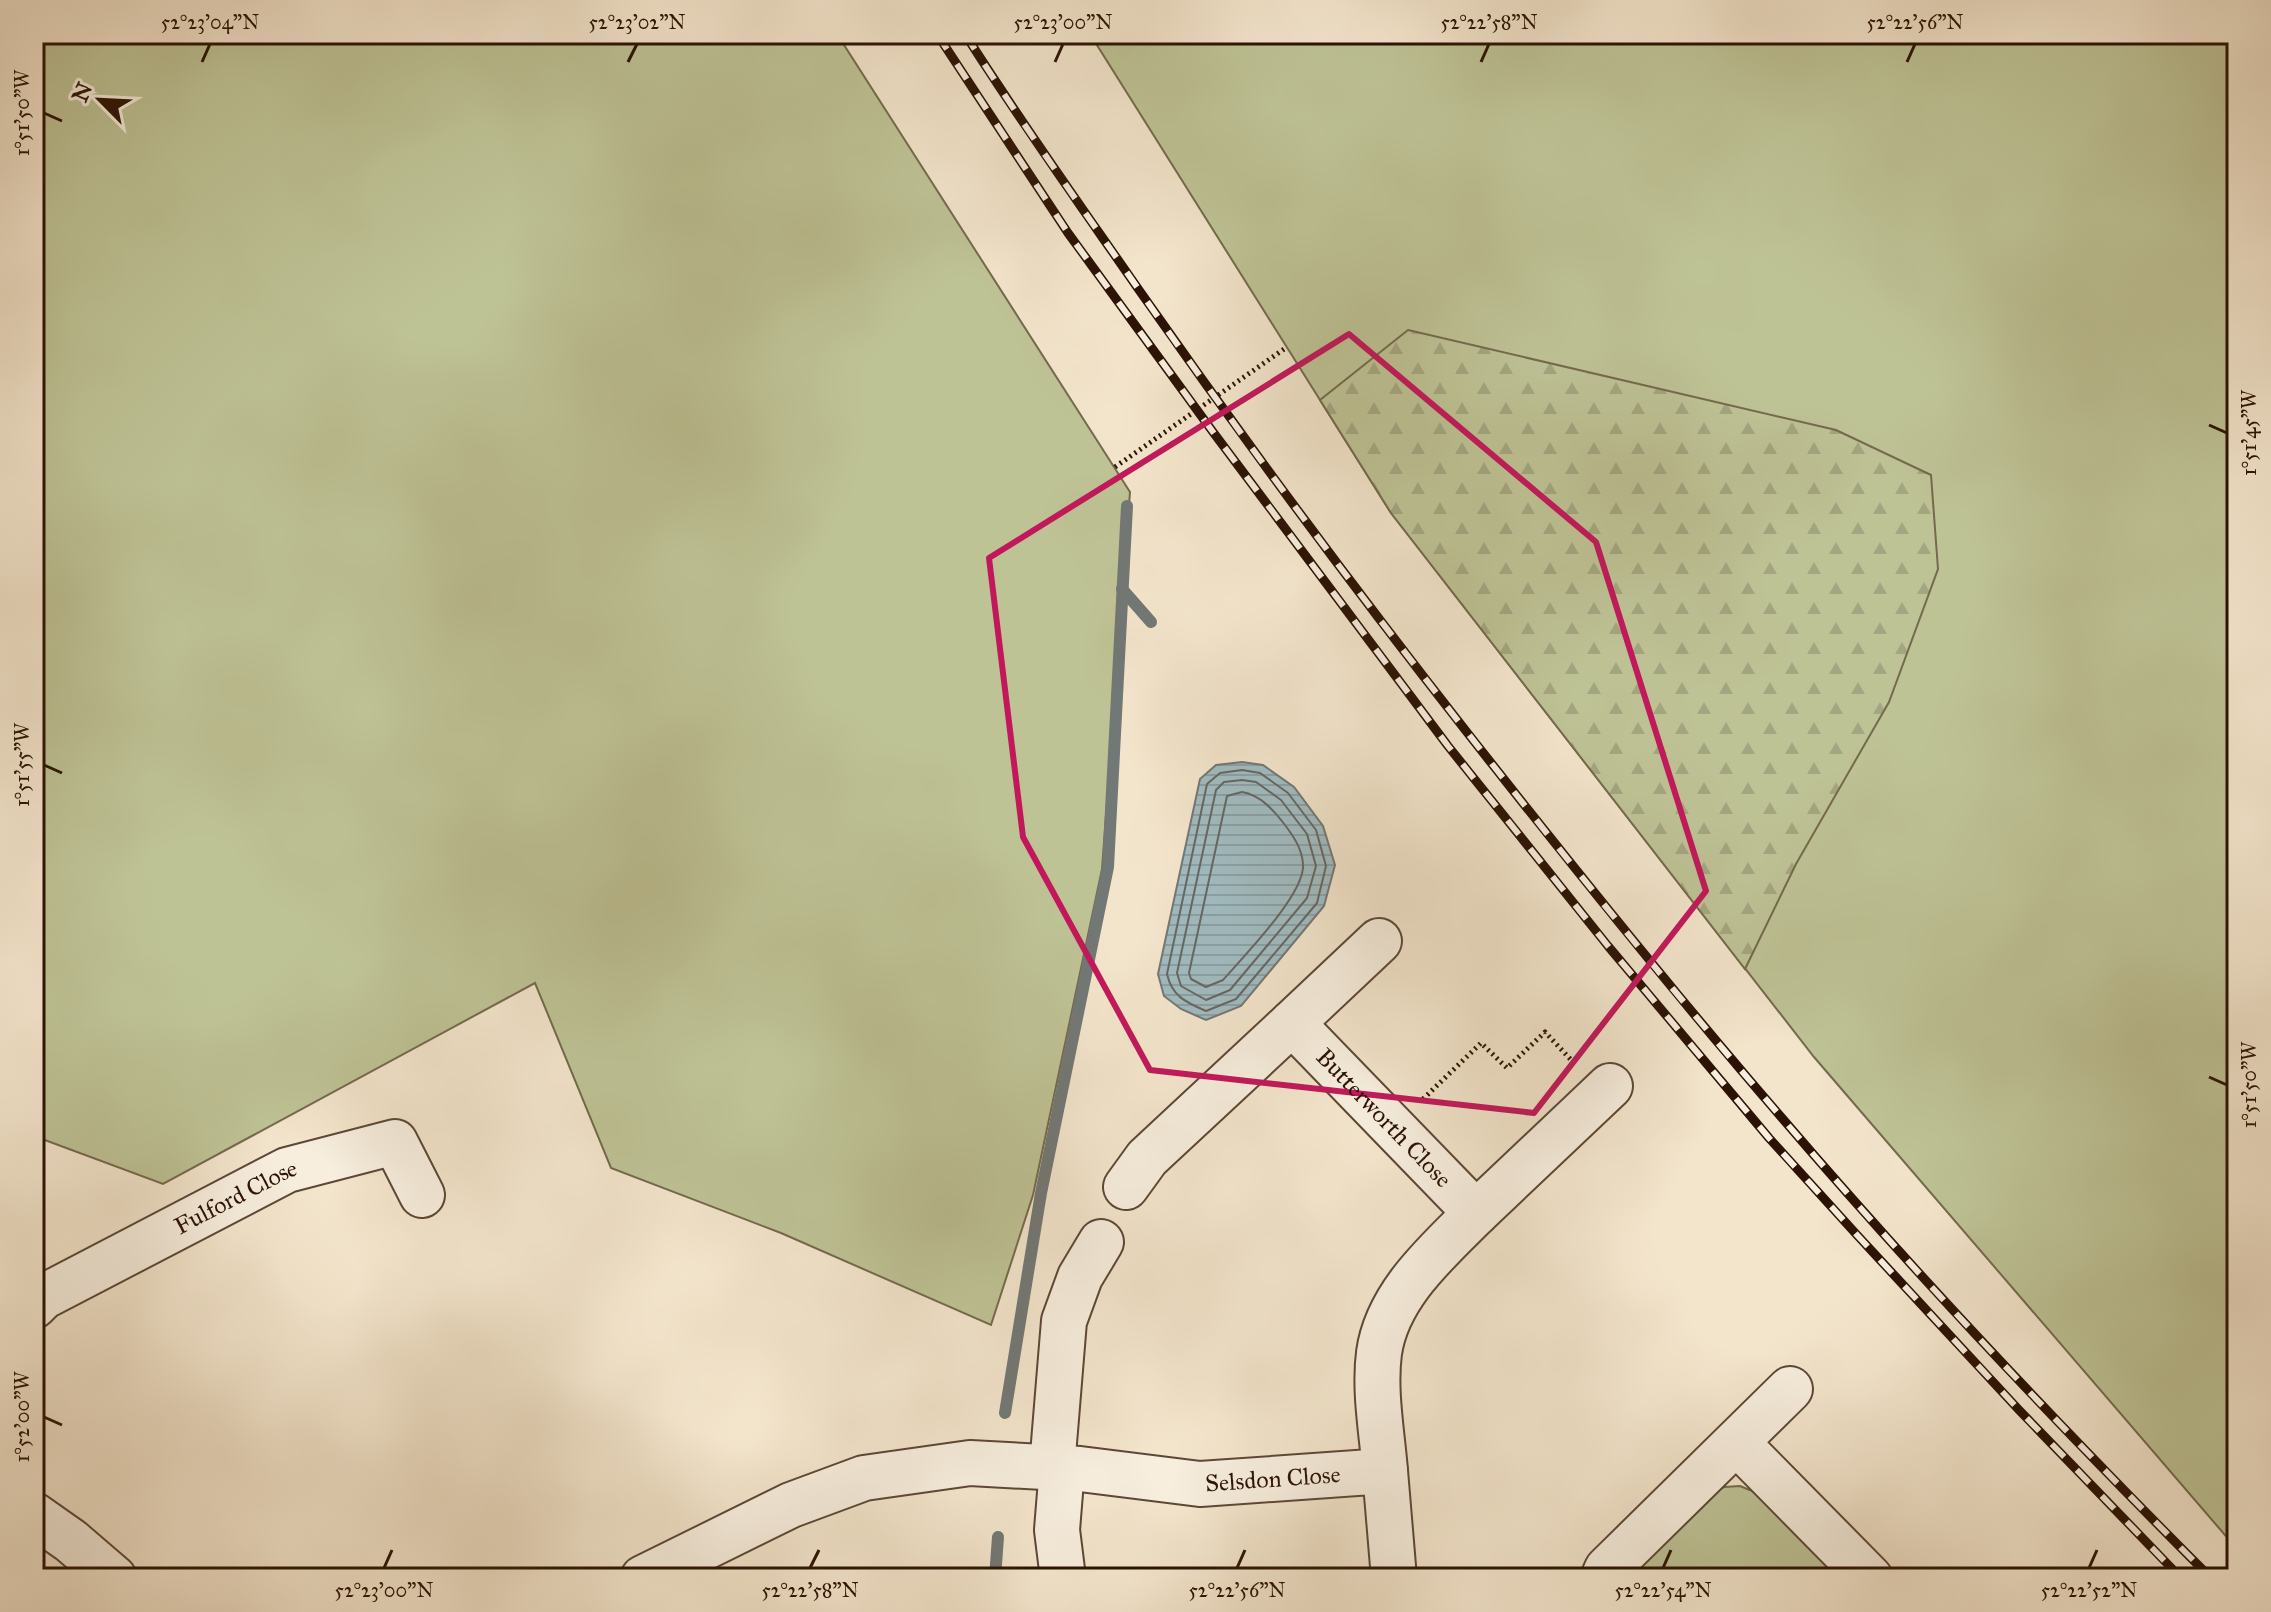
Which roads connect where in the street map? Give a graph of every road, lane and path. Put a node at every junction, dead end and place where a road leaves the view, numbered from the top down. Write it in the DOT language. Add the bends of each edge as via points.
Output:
graph roads {
  1 [pos="1287,347"];
  2 [pos="1115,467"];
  3 [pos="1379,941"];
  4 [pos="1292,1023"];
  5 [pos="1606,1089"];
  6 [pos="1393,1128"];
  7 [pos="1126,1187"];
  8 [pos="422,1195"];
  9 [pos="1476,1213"];
  10 [pos="1101,1242"];
  11 [pos="34,1306"];
  12 [pos="1790,1389"];
  13 [pos="1737,1443"];
  14 [pos="1057,1468"];
  15 [pos="1385,1471"];
  16 [pos="34,1515"];
  17 [pos="114,1578"];
  18 [pos="643,1578"];
  19 [pos="1063,1578"];
  20 [pos="1394,1578"];
  21 [pos="1603,1578"];
  22 [pos="1870,1578"];
  1 -- 2 [label="path"];
  3 -- 4 [label="street"];
  4 -- 6 [label="street, Butterworth Close"];
  4 -- 7 [label="street" via="1147,1158"];
  5 -- 6 [label="path" via="1545,1032 1507,1068 1481,1043"];
  5 -- 9 [label="street"];
  6 -- 9 [label="street, Butterworth Close"];
  8 -- 11 [label="street, Fulford Close" via="395,1142 287,1170"];
  9 -- 15 [label="street" via="1416,1274 1387,1321 1379,1353"];
  10 -- 14 [label="street" via="1080,1277 1064,1321"];
  12 -- 13 [label="street"];
  13 -- 21 [label="street"];
  13 -- 22 [label="street"];
  14 -- 15 [label="street, Selsdon Close" via="1200,1484"];
  14 -- 18 [label="street, Selsdon Close" via="970,1463 864,1478 791,1505"];
  14 -- 19 [label="street"];
  15 -- 20 [label="street"];
  16 -- 17 [label="street"];
}
